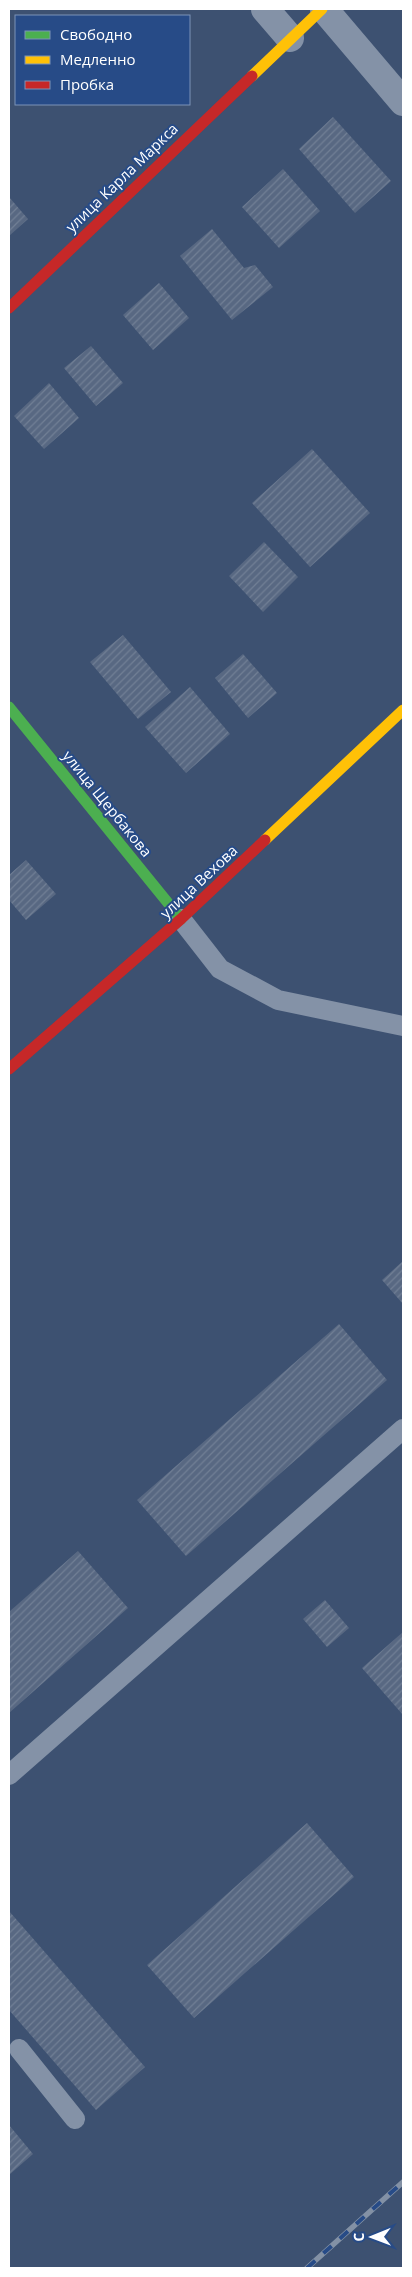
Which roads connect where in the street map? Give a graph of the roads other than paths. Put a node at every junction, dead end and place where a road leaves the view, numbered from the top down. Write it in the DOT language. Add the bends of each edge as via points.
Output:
graph roads {
  1 [pos="265,9"];
  2 [pos="323,9"];
  3 [pos="290,38"];
  4 [pos="403,102"];
  5 [pos="9,308"];
  6 [pos="9,707"];
  7 [pos="403,710"];
  8 [pos="181,919"];
  9 [pos="403,1026"];
  10 [pos="9,1069"];
  11 [pos="403,1429"];
  12 [pos="9,1776"];
  13 [pos="12,2048"];
  14 [pos="75,2119"];
  1 -- 3 [label="street"];
  2 -- 3 [label="street, улица Карла Маркса"];
  2 -- 4 [label="street"];
  3 -- 5 [label="street, улица Карла Маркса"];
  6 -- 8 [label="street, улица Щербакова"];
  7 -- 8 [label="street, улица Вехова"];
  8 -- 9 [label="lane" via="220,969 278,1000"];
  8 -- 10 [label="street, улица Вехова"];
  11 -- 12 [label="lane"];
  13 -- 14 [label="lane"];
}
